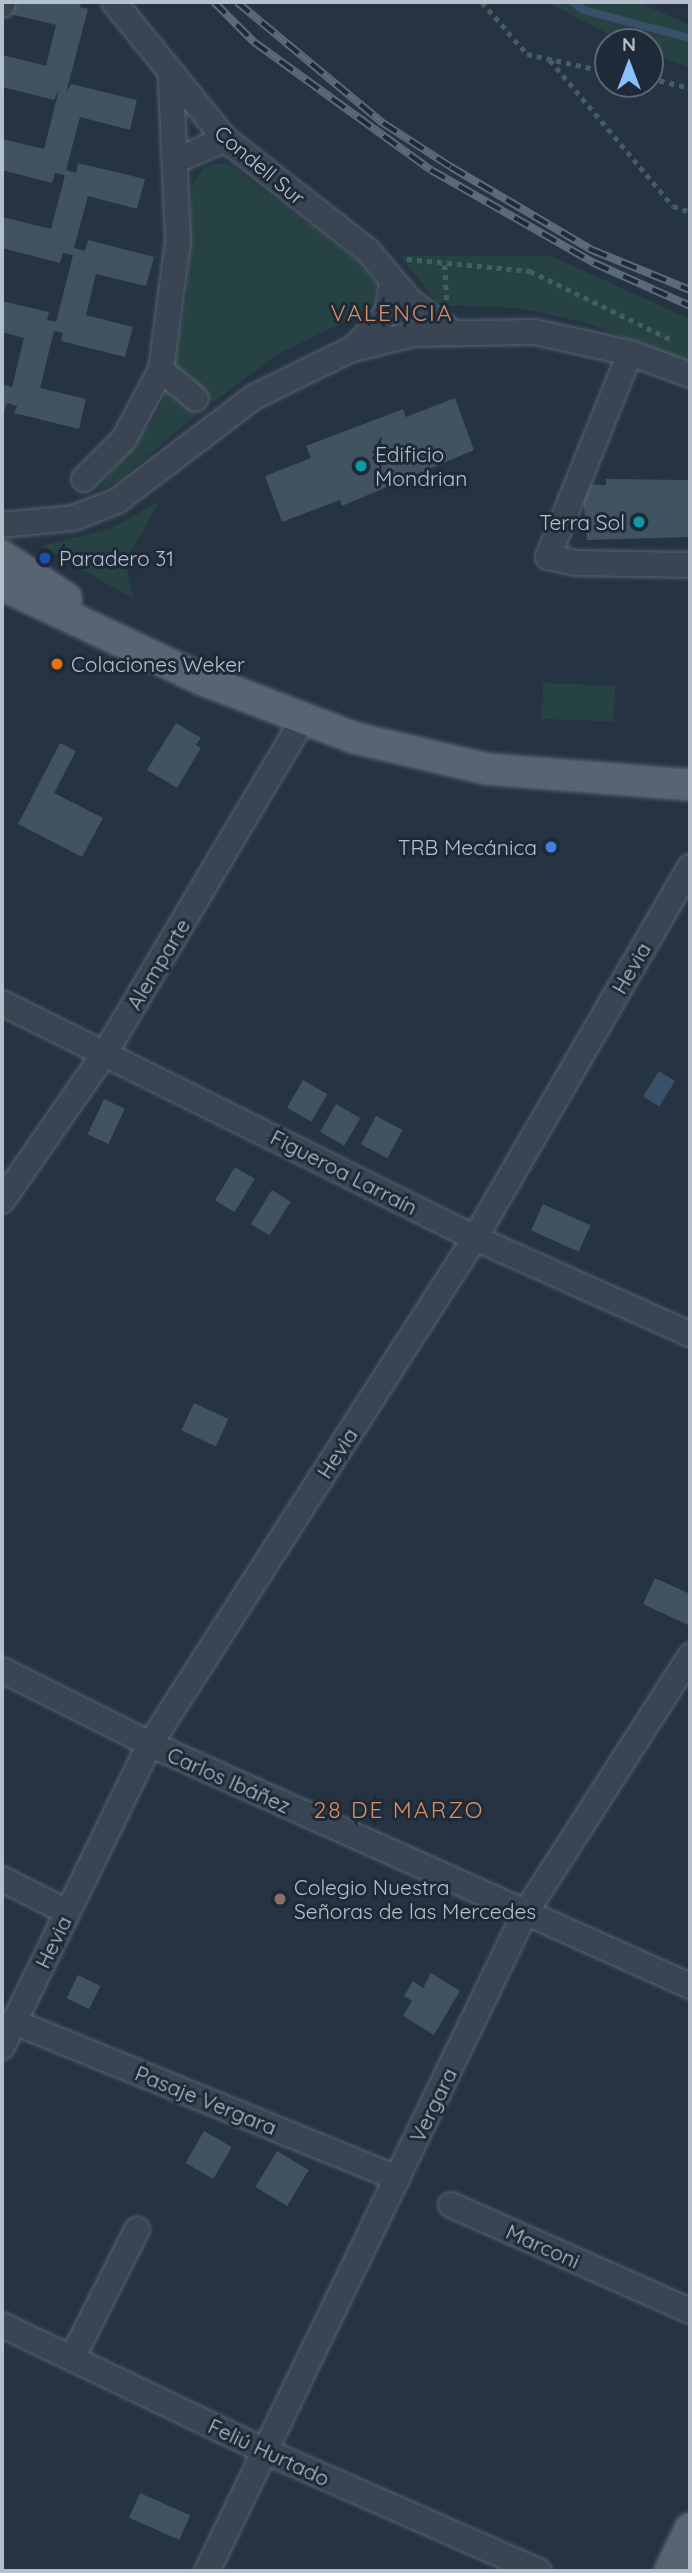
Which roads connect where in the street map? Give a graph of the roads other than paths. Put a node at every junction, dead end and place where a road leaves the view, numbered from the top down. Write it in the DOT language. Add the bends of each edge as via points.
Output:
graph roads {
  1 [pos="114,2"];
  2 [pos="171,78"];
  3 [pos="225,139"];
  4 [pos="177,160"];
  5 [pos="392,282"];
  6 [pos="448,329"];
  7 [pos="352,349"];
  8 [pos="629,354"];
  9 [pos="160,370"];
  10 [pos="690,375"];
  11 [pos="196,399"];
  12 [pos="84,480"];
  13 [pos="2,525"];
  14 [pos="2,556"];
  15 [pos="690,565"];
  16 [pos="2,585"];
  17 [pos="150,655"];
  18 [pos="303,719"];
  19 [pos="690,785"];
  20 [pos="690,867"];
  21 [pos="2,1003"];
  22 [pos="105,1053"];
  23 [pos="2,1201"];
  24 [pos="475,1238"];
  25 [pos="690,1334"];
  26 [pos="690,1656"];
  27 [pos="2,1670"];
  28 [pos="150,1744"];
  29 [pos="2,1879"];
  30 [pos="67,1912"];
  31 [pos="524,1915"];
  32 [pos="690,1986"];
  33 [pos="14,2022"];
  34 [pos="2,2048"];
  35 [pos="397,2178"];
  36 [pos="451,2205"];
  37 [pos="137,2230"];
  38 [pos="690,2311"];
  39 [pos="2,2325"];
  40 [pos="72,2358"];
  41 [pos="265,2451"];
  42 [pos="690,2529"];
  43 [pos="207,2571"];
  44 [pos="539,2571"];
  45 [pos="670,2571"];
  1 -- 2 [label="street, Condell Sur"];
  2 -- 3 [label="street, Condell Sur"];
  2 -- 4 [label="street"];
  3 -- 4 [label="street"];
  3 -- 5 [label="street, Condell Sur" via="368,251"];
  4 -- 9 [label="street" via="178,241"];
  5 -- 6 [label="street, Condell Sur"];
  5 -- 7 [label="street" via="387,313"];
  6 -- 7 [label="street"];
  6 -- 8 [label="street" via="535,332"];
  7 -- 13 [label="street" via="254,397 117,501 73,518"];
  8 -- 10 [label="street"];
  8 -- 15 [label="street" via="548,557 576,563"];
  9 -- 11 [label="street"];
  9 -- 12 [label="street" via="124,439"];
  14 -- 17 [label="main road"];
  16 -- 17 [label="main road"];
  17 -- 18 [label="main road"];
  18 -- 19 [label="main road" via="355,738 486,769"];
  18 -- 22 [label="street, Alemparte"];
  20 -- 24 [label="street, Hevia"];
  21 -- 22 [label="street, Figueroa Larraín"];
  22 -- 23 [label="street, Alemparte"];
  22 -- 24 [label="street, Figueroa Larraín"];
  24 -- 25 [label="street, Figueroa Larraín"];
  24 -- 28 [label="street, Hevia"];
  26 -- 31 [label="street, Vergara"];
  27 -- 28 [label="street, Carlos Ibáñez"];
  28 -- 30 [label="street, Hevia"];
  28 -- 31 [label="street, Carlos Ibáñez"];
  29 -- 30 [label="street"];
  30 -- 33 [label="street, Hevia"];
  31 -- 32 [label="street, Carlos Ibáñez"];
  31 -- 35 [label="street, Vergara"];
  33 -- 34 [label="street, Hevia"];
  33 -- 35 [label="street, Pasaje Vergara"];
  35 -- 41 [label="street, Vergara"];
  36 -- 38 [label="street, Marconi"];
  37 -- 40 [label="street"];
  39 -- 40 [label="street, Feliú Hurtado"];
  40 -- 41 [label="street, Feliú Hurtado"];
  41 -- 43 [label="street, Vergara"];
  41 -- 44 [label="street, Feliú Hurtado"];
  42 -- 45 [label="main road"];
}
